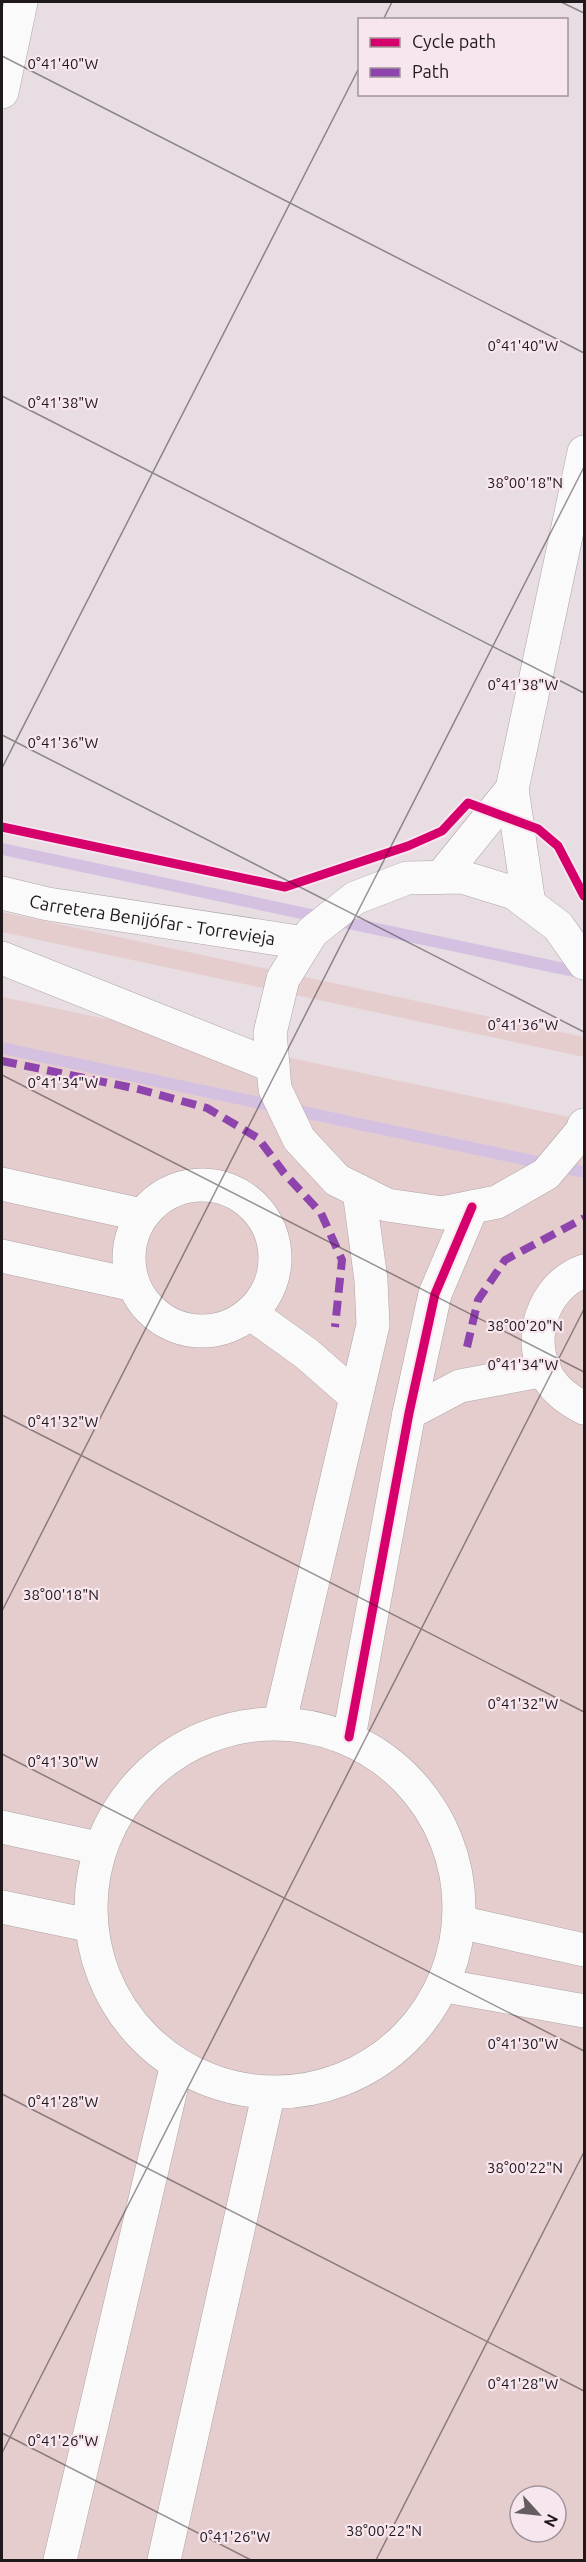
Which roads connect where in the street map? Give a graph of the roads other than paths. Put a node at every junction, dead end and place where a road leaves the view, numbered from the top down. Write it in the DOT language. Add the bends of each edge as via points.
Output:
graph roads {
  1 [pos="21,2"];
  2 [pos="2,92"];
  3 [pos="585,452"];
  4 [pos="513,789"];
  5 [pos="441,877"];
  6 [pos="2,893"];
  7 [pos="529,904"];
  8 [pos="305,943"];
  9 [pos="2,958"];
  10 [pos="585,963"];
  11 [pos="273,1066"];
  12 [pos="584,1129"];
  13 [pos="2,1184"];
  14 [pos="359,1191"];
  15 [pos="472,1207"];
  16 [pos="142,1215"];
  17 [pos="2,1256"];
  18 [pos="585,1271"];
  19 [pos="134,1285"];
  20 [pos="250,1313"];
  21 [pos="545,1370"];
  22 [pos="356,1397"];
  23 [pos="585,1408"];
  24 [pos="409,1413"];
  25 [pos="280,1721"];
  26 [pos="349,1737"];
  27 [pos="2,1827"];
  28 [pos="98,1848"];
  29 [pos="2,1907"];
  30 [pos="459,1922"];
  31 [pos="88,1925"];
  32 [pos="585,1950"];
  33 [pos="446,1986"];
  34 [pos="585,2011"];
  35 [pos="176,2068"];
  36 [pos="268,2096"];
  37 [pos="60,2560"];
  38 [pos="164,2560"];
  1 -- 2 [label="street"];
  3 -- 4 [label="street"];
  4 -- 5 [label="street"];
  4 -- 7 [label="street"];
  5 -- 7 [label="street" via="462,877 514,893"];
  5 -- 8 [label="street" via="406,878 355,898 312,932"];
  6 -- 8 [label="street, Carretera Benijófar - Torrevieja"];
  7 -- 10 [label="street" via="558,926"];
  8 -- 11 [label="street" via="283,979 270,1033"];
  9 -- 11 [label="street"];
  11 -- 14 [label="street" via="275,1089 299,1139 337,1180"];
  12 -- 15 [label="street" via="546,1174 497,1202"];
  13 -- 16 [label="street"];
  14 -- 15 [label="street" via="387,1205 442,1213"];
  14 -- 22 [label="street" via="373,1325"];
  15 -- 24 [label="street" via="435,1294"];
  16 -- 19 [label="street" via="131,1239 128,1262"];
  16 -- 20 [label="street" via="160,1197 182,1186 207,1184 232,1190 253,1204 268,1224 276,1249 274,1274 266,1296"];
  17 -- 19 [label="street"];
  18 -- 21 [label="street" via="557,1289 544,1308 538,1331 539,1356"];
  19 -- 20 [label="street" via="145,1305 163,1321 184,1329 208,1332 231,1326"];
  20 -- 22 [label="street" via="307,1354"];
  21 -- 23 [label="street" via="566,1398"];
  21 -- 24 [label="street" via="460,1386"];
  22 -- 25 [label="street"];
  24 -- 26 [label="street"];
  25 -- 26 [label="street"];
  25 -- 28 [label="street" via="203,1736 138,1780"];
  26 -- 30 [label="street" via="418,1787 454,1857"];
  27 -- 28 [label="street"];
  28 -- 31 [label="street"];
  29 -- 31 [label="street"];
  30 -- 32 [label="street"];
  30 -- 33 [label="street" via="460,1935"];
  31 -- 35 [label="street" via="115,2007"];
  33 -- 34 [label="street"];
  33 -- 36 [label="street" via="432,2009 361,2074"];
  35 -- 36 [label="street"];
  35 -- 37 [label="street"];
  36 -- 38 [label="street"];
}
